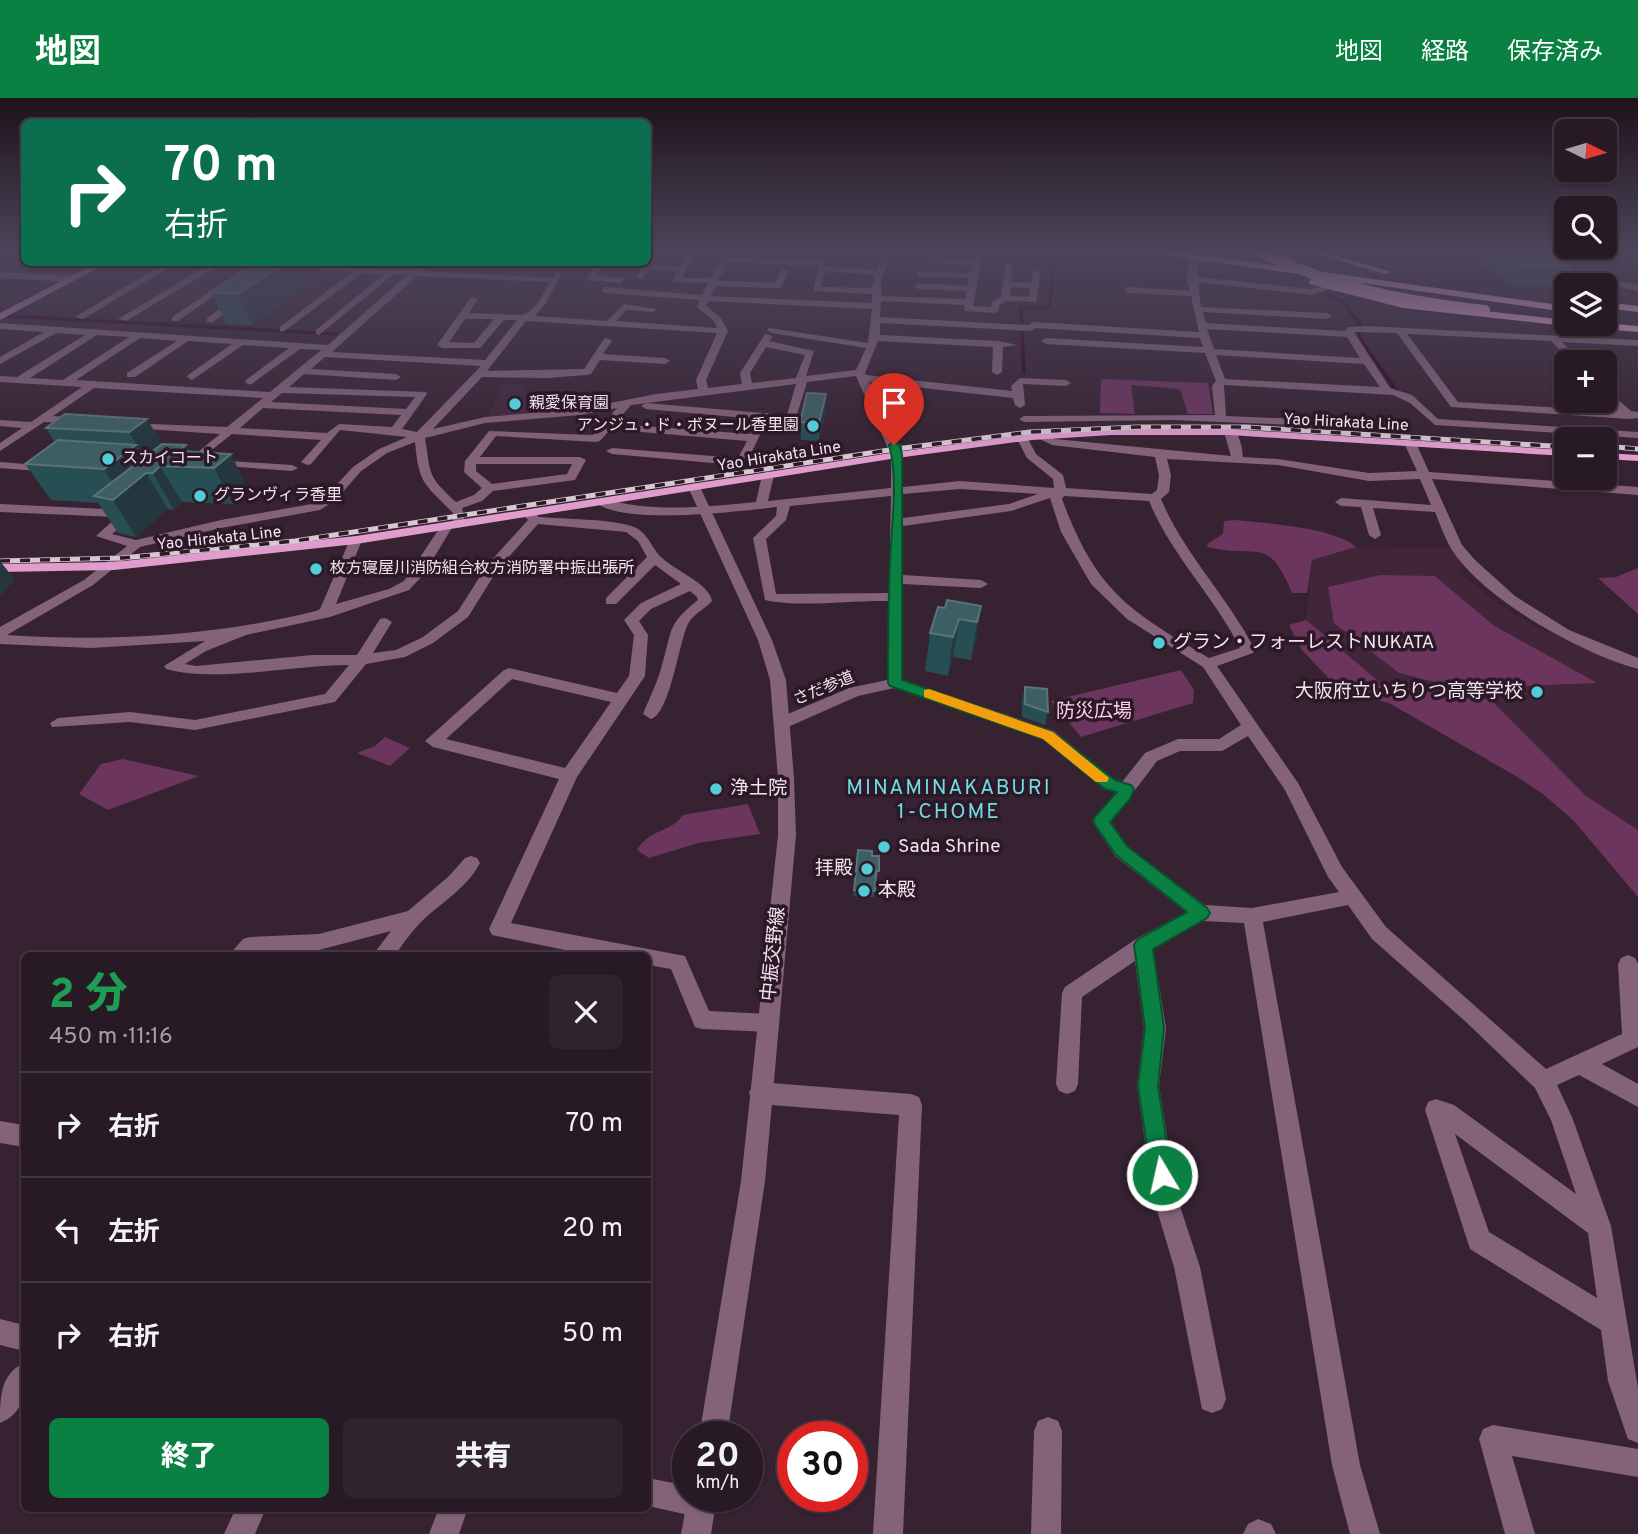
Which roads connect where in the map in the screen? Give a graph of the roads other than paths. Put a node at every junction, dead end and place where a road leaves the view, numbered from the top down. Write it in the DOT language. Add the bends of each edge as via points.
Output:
graph roads {
  1 [pos="295,319"];
  2 [pos="334,319"];
  3 [pos="363,319"];
  4 [pos="462,319"];
  5 [pos="497,319"];
  6 [pos="524,319"];
  7 [pos="554,319"];
  8 [pos="613,319"];
  9 [pos="645,319"];
  10 [pos="717,319"];
  11 [pos="778,319"];
  12 [pos="999,319"];
  13 [pos="1140,319"];
  14 [pos="1200,319"];
  15 [pos="876,320"];
  16 [pos="1617,323"];
  17 [pos="608,325"];
  18 [pos="1617,325"];
  19 [pos="0,326"];
  20 [pos="999,326"];
  21 [pos="1638,326"];
  22 [pos="638,327"];
  23 [pos="283,329"];
  24 [pos="54,330"];
  25 [pos="1203,330"];
  26 [pos="723,331"];
  27 [pos="772,331"];
  28 [pos="1351,331"];
  29 [pos="1400,331"];
  30 [pos="96,332"];
  31 [pos="319,332"];
  32 [pos="1144,334"];
  33 [pos="139,335"];
  34 [pos="187,338"];
  35 [pos="1553,338"];
  36 [pos="607,341"];
  37 [pos="1046,341"];
  38 [pos="241,342"];
  39 [pos="873,342"];
  40 [pos="763,343"];
  41 [pos="998,344"];
  42 [pos="1638,344"];
  43 [pos="1012,345"];
  44 [pos="1319,345"];
  45 [pos="298,346"];
  46 [pos="329,349"];
  47 [pos="422,349"];
  48 [pos="1565,350"];
  49 [pos="628,351"];
  50 [pos="1210,351"];
  51 [pos="1250,355"];
  52 [pos="648,356"];
  53 [pos="664,356"];
  54 [pos="596,357"];
  55 [pos="1288,358"];
  56 [pos="1367,361"];
  57 [pos="0,362"];
  58 [pos="487,362"];
  59 [pos="1331,369"];
  60 [pos="302,371"];
  61 [pos="997,372"];
  62 [pos="478,374"];
  63 [pos="131,375"];
  64 [pos="861,376"];
  65 [pos="192,377"];
  66 [pos="396,377"];
  67 [pos="0,379"];
  68 [pos="19,380"];
  69 [pos="250,382"];
  70 [pos="801,382"];
  71 [pos="1220,382"];
  72 [pos="65,383"];
  73 [pos="1066,383"];
  74 [pos="93,384"];
  75 [pos="747,385"];
  76 [pos="1387,391"];
  77 [pos="274,392"];
  78 [pos="700,393"];
  79 [pos="1018,395"];
  80 [pos="1617,401"];
  81 [pos="627,403"];
  82 [pos="260,405"];
  83 [pos="646,406"];
  84 [pos="689,410"];
  85 [pos="410,412"];
  86 [pos="1632,414"];
  87 [pos="764,416"];
  88 [pos="1221,418"];
  89 [pos="1024,419"];
  90 [pos="37,422"];
  91 [pos="95,422"];
  92 [pos="0,423"];
  93 [pos="121,424"];
  94 [pos="1392,426"];
  95 [pos="1638,426"];
  96 [pos="630,428"];
  97 [pos="228,431"];
  98 [pos="394,431"];
  99 [pos="677,432"];
  100 [pos="1230,432"];
  101 [pos="1638,435"];
  102 [pos="419,436"];
  103 [pos="330,437"];
  104 [pos="754,438"];
  105 [pos="1033,438"];
  106 [pos="1410,443"];
  107 [pos="1,447"];
  108 [pos="612,451"];
  109 [pos="1554,452"];
  110 [pos="1160,454"];
  111 [pos="665,455"];
  112 [pos="897,455"];
  113 [pos="1617,457"];
  114 [pos="1638,458"];
  115 [pos="1237,460"];
  116 [pos="193,461"];
  117 [pos="471,461"];
  118 [pos="307,462"];
  119 [pos="0,465"];
  120 [pos="292,468"];
  121 [pos="67,470"];
  122 [pos="768,475"];
  123 [pos="173,476"];
  124 [pos="1425,477"];
  125 [pos="694,487"];
  126 [pos="489,488"];
  127 [pos="892,490"];
  128 [pos="1060,490"];
  129 [pos="1638,491"];
  130 [pos="1154,498"];
  131 [pos="146,499"];
  132 [pos="601,502"];
  133 [pos="1341,502"];
  134 [pos="785,504"];
  135 [pos="1366,505"];
  136 [pos="761,506"];
  137 [pos="0,508"];
  138 [pos="1441,509"];
  139 [pos="707,512"];
  140 [pos="128,514"];
  141 [pos="455,517"];
  142 [pos="531,517"];
  143 [pos="897,518"];
  144 [pos="1375,535"];
  145 [pos="356,540"];
  146 [pos="136,544"];
  147 [pos="654,558"];
  148 [pos="114,566"];
  149 [pos="0,568"];
  150 [pos="895,579"];
  151 [pos="981,582"];
  152 [pos="692,584"];
  153 [pos="770,597"];
  154 [pos="894,597"];
  155 [pos="747,600"];
  156 [pos="611,601"];
  157 [pos="47,607"];
  158 [pos="325,614"];
  159 [pos="0,622"];
  160 [pos="385,622"];
  161 [pos="245,630"];
  162 [pos="0,633"];
  163 [pos="0,639"];
  164 [pos="361,660"];
  165 [pos="1208,664"];
  166 [pos="1638,664"];
  167 [pos="895,683"];
  168 [pos="620,699"];
  169 [pos="651,714"];
  170 [pos="58,723"];
  171 [pos="782,723"];
  172 [pos="1250,727"];
  173 [pos="569,775"];
  174 [pos="1126,789"];
  175 [pos="471,863"];
  176 [pos="1352,897"];
  177 [pos="1201,913"];
  178 [pos="1252,916"];
  179 [pos="414,917"];
  180 [pos="1143,945"];
  181 [pos="242,952"];
  182 [pos="385,952"];
  183 [pos="620,952"];
  184 [pos="651,958"];
  185 [pos="1628,964"];
  186 [pos="767,1023"];
  187 [pos="1579,1063"];
  188 [pos="1543,1082"];
  189 [pos="1067,1084"];
  190 [pos="760,1093"];
  191 [pos="1638,1096"];
  192 [pos="0,1132"];
  193 [pos="21,1136"];
  194 [pos="1598,1226"];
  195 [pos="1614,1322"];
  196 [pos="0,1332"];
  197 [pos="21,1337"];
  198 [pos="21,1380"];
  199 [pos="1212,1399"];
  200 [pos="0,1409"];
  201 [pos="716,1421"];
  202 [pos="1638,1429"];
  203 [pos="1048,1431"];
  204 [pos="1638,1463"];
  205 [pos="651,1492"];
  206 [pos="672,1495"];
  207 [pos="250,1512"];
  208 [pos="452,1512"];
  209 [pos="701,1512"];
  210 [pos="239,1534"];
  211 [pos="444,1534"];
  212 [pos="696,1534"];
  213 [pos="888,1534"];
  214 [pos="1046,1534"];
  215 [pos="1365,1534"];
  216 [pos="1520,1534"];
  1 -- 23 [label="street"];
  2 -- 31 [label="street"];
  3 -- 46 [label="street"];
  4 -- 5 [label="street" via="442,345 478,346"];
  6 -- 58 [label="street"];
  7 -- 17 [label="street"];
  8 -- 17 [label="street"];
  9 -- 22 [label="street"];
  10 -- 26 [label="street"];
  11 -- 27 [label="street"];
  12 -- 20 [label="street"];
  13 -- 32 [label="street"];
  14 -- 25 [label="street"];
  15 -- 20 [label="street"];
  15 -- 39 [label="street"];
  16 -- 21 [label="highway"];
  17 -- 22 [label="street"];
  18 -- 21 [label="highway"];
  19 -- 24 [label="street"];
  20 -- 32 [label="street" via="1095,323"];
  22 -- 26 [label="street"];
  24 -- 30 [label="street"];
  24 -- 57 [label="street"];
  25 -- 32 [label="street"];
  25 -- 50 [label="street"];
  25 -- 51 [label="street"];
  26 -- 78 [label="street" via="701,380"];
  27 -- 39 [label="street"];
  27 -- 40 [label="street"];
  28 -- 29 [label="street"];
  28 -- 44 [label="street"];
  28 -- 56 [label="street"];
  29 -- 35 [label="street"];
  29 -- 86 [label="street" via="1455,405"];
  30 -- 33 [label="street"];
  30 -- 68 [label="street"];
  33 -- 34 [label="street"];
  33 -- 72 [label="street"];
  34 -- 38 [label="street"];
  34 -- 63 [label="street"];
  35 -- 42 [label="street"];
  35 -- 48 [label="street"];
  36 -- 54 [label="street"];
  37 -- 50 [label="street"];
  38 -- 45 [label="street"];
  38 -- 65 [label="street"];
  39 -- 41 [label="street"];
  39 -- 64 [label="street"];
  40 -- 70 [label="street" via="811,353"];
  40 -- 75 [label="street" via="745,373"];
  41 -- 43 [label="street"];
  41 -- 61 [label="street"];
  44 -- 55 [label="street"];
  44 -- 55 [label="street"];
  44 -- 56 [label="street"];
  44 -- 59 [label="street"];
  45 -- 46 [label="street"];
  45 -- 69 [label="street"];
  46 -- 47 [label="street"];
  46 -- 58 [label="street"];
  46 -- 60 [label="street"];
  49 -- 52 [label="street"];
  50 -- 51 [label="street"];
  50 -- 71 [label="street"];
  51 -- 55 [label="street"];
  51 -- 55 [label="street"];
  51 -- 55 [label="street"];
  51 -- 71 [label="street"];
  52 -- 53 [label="street"];
  52 -- 54 [label="street"];
  54 -- 62 [label="street" via="587,372"];
  55 -- 76 [label="street" via="1340,384"];
  56 -- 76 [label="street"];
  58 -- 62 [label="street"];
  60 -- 66 [label="street"];
  60 -- 77 [label="street"];
  62 -- 102 [label="street" via="447,412"];
  64 -- 70 [label="street"];
  64 -- 79 [label="street"];
  64 -- 112 [label="street"];
  67 -- 68 [label="street"];
  68 -- 72 [label="street"];
  70 -- 75 [label="street"];
  70 -- 87 [label="street" via="791,419"];
  71 -- 88 [label="street"];
  72 -- 74 [label="street"];
  73 -- 79 [label="street" via="1020,381"];
  74 -- 77 [label="street"];
  74 -- 90 [label="street"];
  75 -- 78 [label="street"];
  76 -- 101 [label="street" via="1397,391 1420,404 1434,424"];
  77 -- 82 [label="street"];
  77 -- 85 [label="street" via="422,394"];
  78 -- 81 [label="street"];
  78 -- 84 [label="street"];
  79 -- 89 [label="street"];
  80 -- 86 [label="street"];
  81 -- 102 [label="street" via="485,420"];
  81 -- 117 [label="street" via="596,439 493,433"];
  82 -- 85 [label="street"];
  82 -- 97 [label="street"];
  83 -- 84 [label="street"];
  84 -- 87 [label="street"];
  84 -- 99 [label="street"];
  85 -- 98 [label="street"];
  86 -- 95 [label="street"];
  87 -- 104 [label="street"];
  88 -- 89 [label="street"];
  88 -- 94 [label="street"];
  89 -- 105 [label="street"];
  90 -- 91 [label="street"];
  90 -- 92 [label="street"];
  90 -- 107 [label="street"];
  93 -- 97 [label="street"];
  96 -- 99 [label="street"];
  97 -- 103 [label="street"];
  97 -- 116 [label="street"];
  98 -- 102 [label="street"];
  98 -- 103 [label="street" via="343,423"];
  99 -- 104 [label="street"];
  99 -- 111 [label="street"];
  100 -- 105 [label="main road, Yao Hirakata Line" via="1111,432"];
  100 -- 106 [label="main road, Yao Hirakata Line"];
  100 -- 115 [label="street"];
  102 -- 141 [label="street" via="423,469"];
  102 -- 146 [label="street" via="380,453 316,508"];
  103 -- 118 [label="street"];
  104 -- 111 [label="street" via="743,460 735,462"];
  105 -- 110 [label="street"];
  105 -- 112 [label="main road, Yao Hirakata Line"];
  105 -- 128 [label="street" via="1031,456 1059,478"];
  106 -- 109 [label="main road, Yao Hirakata Line"];
  106 -- 124 [label="street"];
  108 -- 111 [label="street"];
  110 -- 115 [label="street"];
  110 -- 130 [label="street" via="1163,492"];
  112 -- 122 [label="main road, Yao Hirakata Line"];
  112 -- 127 [label="street"];
  113 -- 114 [label="main road"];
  115 -- 124 [label="street" via="1369,477"];
  116 -- 120 [label="street"];
  116 -- 123 [label="street"];
  117 -- 126 [label="street" via="470,472"];
  117 -- 126 [label="street" via="580,460 570,477"];
  119 -- 121 [label="street"];
  122 -- 125 [label="main road, Yao Hirakata Line"];
  122 -- 136 [label="street"];
  124 -- 129 [label="street"];
  124 -- 138 [label="street"];
  125 -- 132 [label="main road, Yao Hirakata Line"];
  125 -- 139 [label="street, 中振交野線"];
  126 -- 141 [label="street"];
  127 -- 128 [label="street" via="960,485"];
  127 -- 134 [label="street"];
  127 -- 143 [label="street"];
  128 -- 130 [label="street"];
  128 -- 143 [label="street" via="1011,508"];
  128 -- 165 [label="street" via="1056,499 1063,522 1098,586 1127,614"];
  130 -- 165 [label="street" via="1182,554 1220,601 1248,650"];
  131 -- 140 [label="street"];
  132 -- 139 [label="street" via="613,507"];
  132 -- 142 [label="main road, Yao Hirakata Line"];
  133 -- 135 [label="street"];
  134 -- 136 [label="street"];
  134 -- 153 [label="street" via="782,517 759,538"];
  135 -- 138 [label="street"];
  135 -- 144 [label="street"];
  136 -- 139 [label="street"];
  137 -- 140 [label="street"];
  138 -- 166 [label="street" via="1457,546 1510,599 1564,633"];
  139 -- 155 [label="street, 中振交野線"];
  140 -- 146 [label="street" via="102,536"];
  141 -- 142 [label="main road, Yao Hirakata Line"];
  141 -- 145 [label="main road, Yao Hirakata Line"];
  141 -- 158 [label="street" via="410,584"];
  142 -- 147 [label="street" via="629,529 643,539"];
  142 -- 164 [label="street" via="452,624 400,654"];
  143 -- 150 [label="street"];
  145 -- 148 [label="main road, Yao Hirakata Line"];
  145 -- 158 [label="street"];
  146 -- 148 [label="street"];
  147 -- 152 [label="street"];
  147 -- 156 [label="street"];
  148 -- 149 [label="main road, Yao Hirakata Line"];
  148 -- 157 [label="street"];
  150 -- 151 [label="street"];
  150 -- 154 [label="street"];
  152 -- 168 [label="street" via="646,606 631,620 641,635 637,676"];
  152 -- 169 [label="street" via="705,601 684,618"];
  153 -- 154 [label="street"];
  153 -- 155 [label="street"];
  154 -- 167 [label="street"];
  155 -- 171 [label="street, 中振交野線" via="778,680"];
  157 -- 159 [label="street"];
  157 -- 162 [label="street"];
  158 -- 161 [label="street"];
  160 -- 164 [label="street"];
  161 -- 163 [label="street" via="157,641"];
  161 -- 164 [label="street" via="171,666 196,671"];
  164 -- 170 [label="street" via="330,698 195,725 130,717"];
  165 -- 172 [label="street"];
  167 -- 171 [label="street, さだ参道" via="854,691"];
  167 -- 174 [label="street" via="1048,735 1110,785"];
  168 -- 173 [label="street"];
  168 -- 173 [label="street" via="509,673 433,741"];
  171 -- 186 [label="street, 中振交野線" via="787,835"];
  172 -- 174 [label="street" via="1222,745 1178,745 1151,757"];
  172 -- 176 [label="street" via="1292,788"];
  173 -- 183 [label="street" via="499,929"];
  174 -- 177 [label="street" via="1101,821 1121,851"];
  175 -- 179 [label="street"];
  176 -- 178 [label="street"];
  176 -- 188 [label="street" via="1379,933"];
  177 -- 178 [label="street"];
  177 -- 180 [label="street"];
  178 -- 215 [label="street" via="1346,1465"];
  179 -- 181 [label="street" via="319,942 250,945"];
  179 -- 182 [label="street"];
  180 -- 189 [label="street" via="1072,993"];
  180 -- 199 [label="street" via="1154,1028 1148,1086 1165,1197 1187,1267"];
  184 -- 186 [label="street" via="678,962 702,1020"];
  185 -- 187 [label="street" via="1633,1039"];
  186 -- 190 [label="street, 中振交野線"];
  187 -- 188 [label="street"];
  187 -- 191 [label="street"];
  188 -- 194 [label="street" via="1561,1117"];
  190 -- 201 [label="street, 中振交野線" via="751,1194"];
  190 -- 213 [label="street" via="911,1105"];
  192 -- 193 [label="street"];
  194 -- 195 [label="street"];
  194 -- 195 [label="street" via="1436,1110 1479,1240"];
  195 -- 202 [label="street" via="1622,1381"];
  196 -- 197 [label="street"];
  198 -- 200 [label="street"];
  203 -- 214 [label="street"];
  204 -- 216 [label="street" via="1493,1439"];
  205 -- 206 [label="street"];
  207 -- 210 [label="street"];
  208 -- 211 [label="street"];
  209 -- 212 [label="street"];
}
